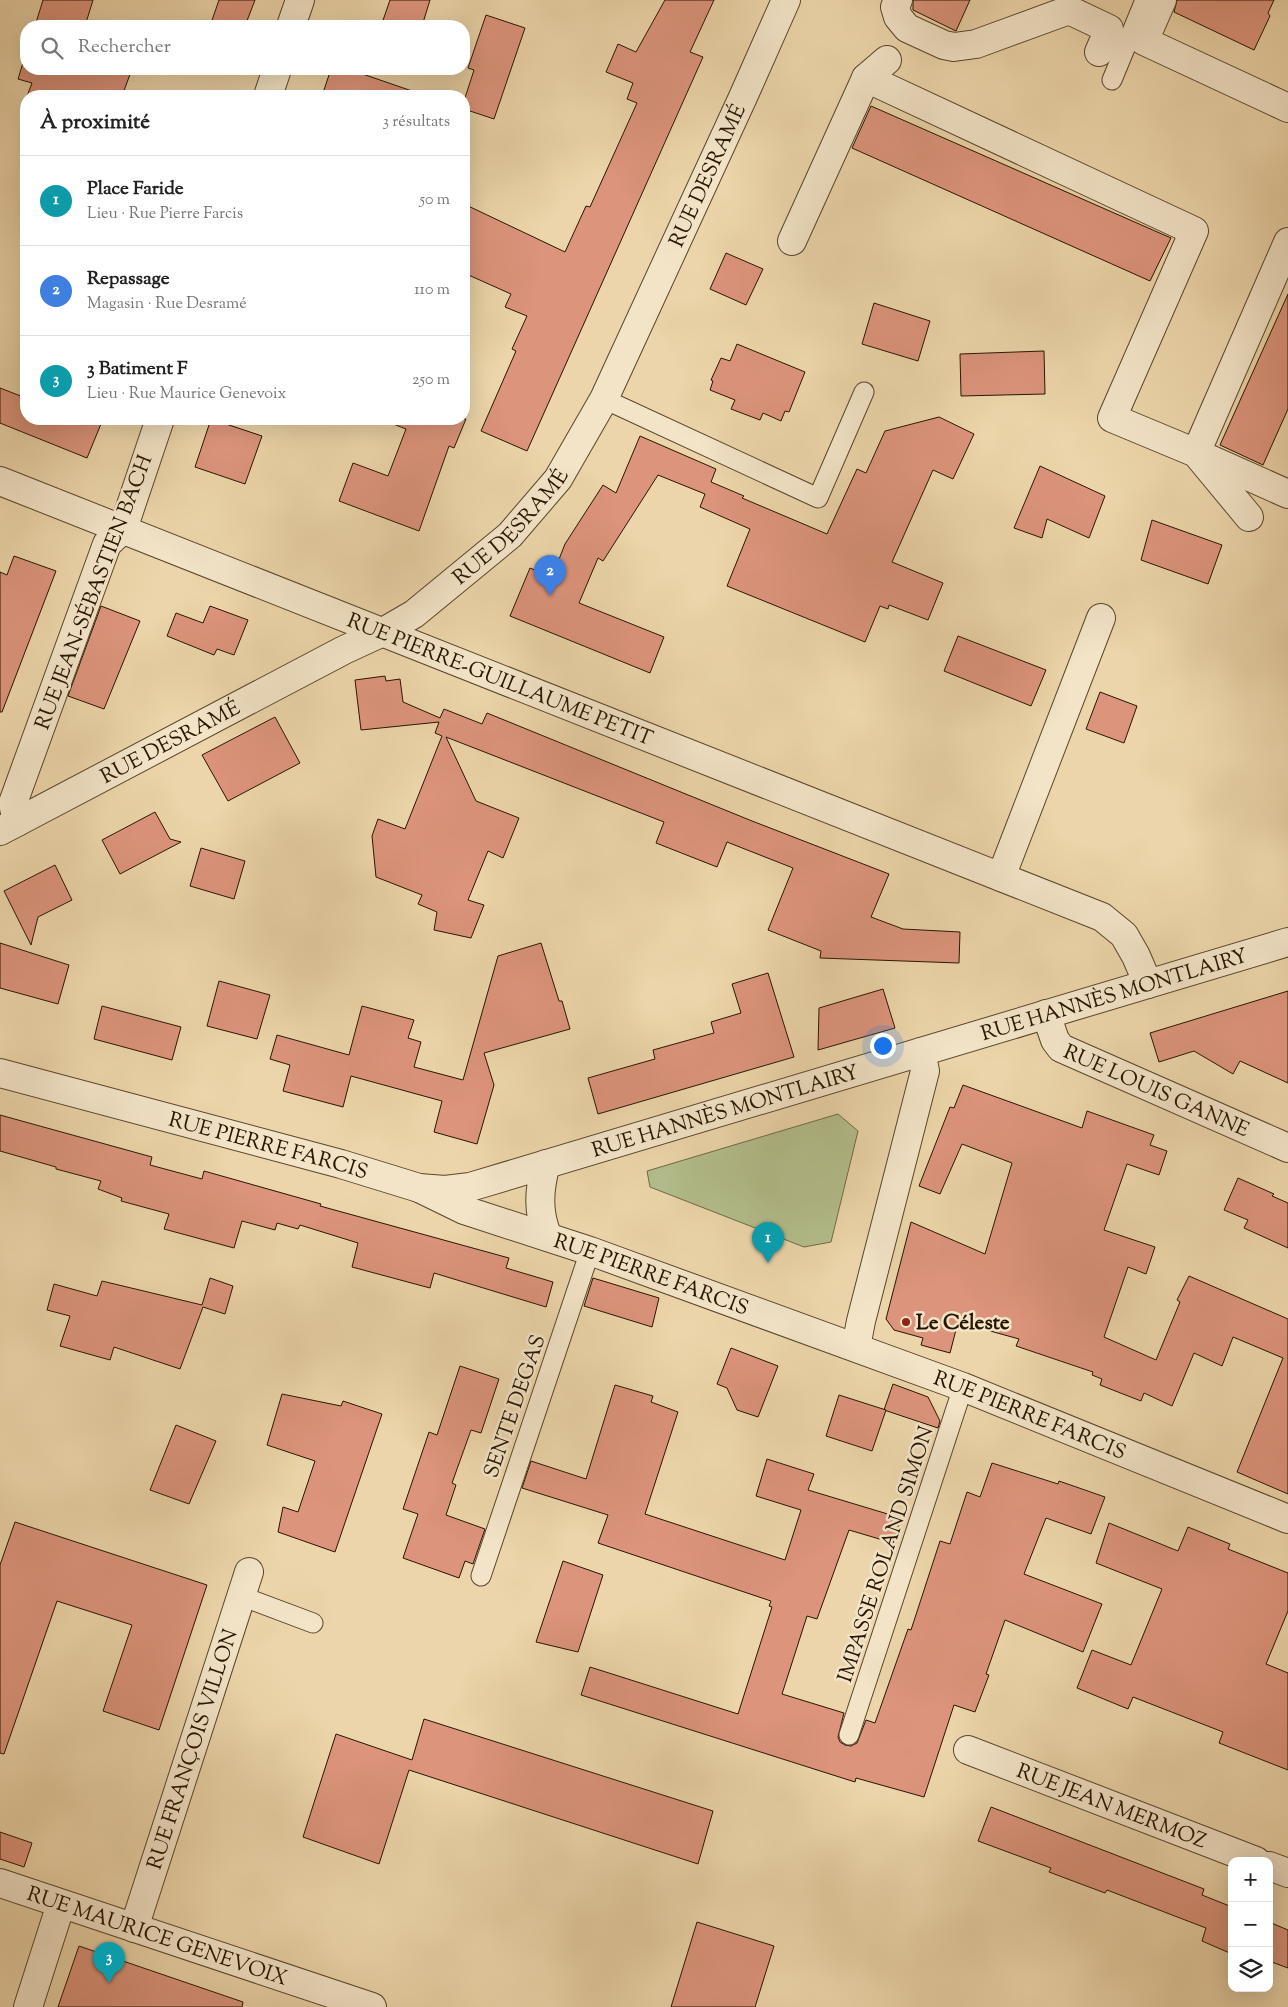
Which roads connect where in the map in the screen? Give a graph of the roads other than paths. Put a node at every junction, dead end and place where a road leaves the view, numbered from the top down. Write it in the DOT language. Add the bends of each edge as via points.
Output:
graph roads {
  1 [pos="300,0"];
  2 [pos="786,0"];
  3 [pos="898,0"];
  4 [pos="1145,0"];
  5 [pos="1162,0"];
  6 [pos="293,20"];
  7 [pos="1099,52"];
  8 [pos="887,60"];
  9 [pos="275,75"];
  10 [pos="866,78"];
  11 [pos="1112,80"];
  12 [pos="270,90"];
  13 [pos="1288,108"];
  14 [pos="792,241"];
  15 [pos="1288,242"];
  16 [pos="864,392"];
  17 [pos="604,399"];
  18 [pos="158,425"];
  19 [pos="1196,453"];
  20 [pos="0,481"];
  21 [pos="1288,494"];
  22 [pos="1249,518"];
  23 [pos="122,530"];
  24 [pos="1100,618"];
  25 [pos="383,632"];
  26 [pos="8,827"];
  27 [pos="1001,877"];
  28 [pos="1288,942"];
  29 [pos="1148,984"];
  30 [pos="1046,1014"];
  31 [pos="921,1052"];
  32 [pos="0,1073"];
  33 [pos="1288,1148"];
  34 [pos="546,1164"];
  35 [pos="419,1188"];
  36 [pos="548,1237"];
  37 [pos="590,1251"];
  38 [pos="856,1347"];
  39 [pos="963,1387"];
  40 [pos="1288,1519"];
  41 [pos="481,1576"];
  42 [pos="245,1584"];
  43 [pos="313,1622"];
  44 [pos="849,1735"];
  45 [pos="968,1750"];
  46 [pos="1246,1857"];
  47 [pos="1273,1867"];
  48 [pos="1288,1873"];
  49 [pos="0,1883"];
  50 [pos="61,1904"];
  51 [pos="134,1928"];
  52 [pos="28,2007"];
  53 [pos="372,2007"];
  1 -- 6 [label="street"];
  2 -- 17 [label="street, RUE DESRAMÉ"];
  3 -- 7 [label="street" via="895,7 898,17 907,28 954,47 976,44 1069,10 1109,29"];
  4 -- 11 [label="lane"];
  5 -- 13 [label="street" via="1144,41"];
  8 -- 10 [label="street"];
  9 -- 12 [label="street"];
  10 -- 14 [label="street"];
  10 -- 19 [label="street" via="1194,231 1112,418"];
  15 -- 19 [label="street"];
  16 -- 17 [label="lane" via="818,498"];
  17 -- 25 [label="street, RUE DESRAMÉ" via="558,479 510,535 414,614"];
  18 -- 23 [label="street, RUE JEAN-SÉBASTIEN BACH"];
  19 -- 21 [label="street"];
  19 -- 22 [label="street"];
  20 -- 23 [label="street, RUE PIERRE-GUILLAUME PETIT"];
  23 -- 25 [label="street, RUE PIERRE-GUILLAUME PETIT"];
  23 -- 26 [label="street, RUE JEAN-SÉBASTIEN BACH" via="107,544 13,803"];
  24 -- 27 [label="street"];
  25 -- 26 [label="street, RUE DESRAMÉ"];
  25 -- 27 [label="street, RUE PIERRE-GUILLAUME PETIT"];
  27 -- 29 [label="street, RUE PIERRE-GUILLAUME PETIT" via="1102,917 1124,935"];
  28 -- 29 [label="street, RUE HANNÈS MONTLAIRY"];
  29 -- 30 [label="street, RUE HANNÈS MONTLAIRY"];
  30 -- 31 [label="street, RUE HANNÈS MONTLAIRY"];
  30 -- 33 [label="street, RUE LOUIS GANNE" via="1060,1048"];
  31 -- 34 [label="street, RUE HANNÈS MONTLAIRY"];
  31 -- 38 [label="street" via="925,1071"];
  32 -- 35 [label="street, RUE PIERRE FARCIS"];
  34 -- 35 [label="street, RUE HANNÈS MONTLAIRY" via="470,1187 445,1190"];
  34 -- 36 [label="street" via="540,1202"];
  35 -- 36 [label="street, RUE PIERRE FARCIS" via="464,1210"];
  36 -- 37 [label="street, RUE PIERRE FARCIS"];
  37 -- 38 [label="street, RUE PIERRE FARCIS"];
  37 -- 41 [label="lane, SENTE DEGAS"];
  38 -- 39 [label="street, RUE PIERRE FARCIS"];
  39 -- 40 [label="street, RUE PIERRE FARCIS"];
  39 -- 44 [label="lane, IMPASSE ROLAND SIMON"];
  42 -- 43 [label="lane"];
  42 -- 51 [label="street, RUE FRANÇOIS VILLON"];
  45 -- 46 [label="street, RUE JEAN MERMOZ"];
  47 -- 48 [label="street"];
  49 -- 50 [label="street, RUE MAURICE GENEVOIX"];
  50 -- 51 [label="street, RUE MAURICE GENEVOIX"];
  50 -- 52 [label="street"];
  51 -- 53 [label="street, RUE MAURICE GENEVOIX"];
}
